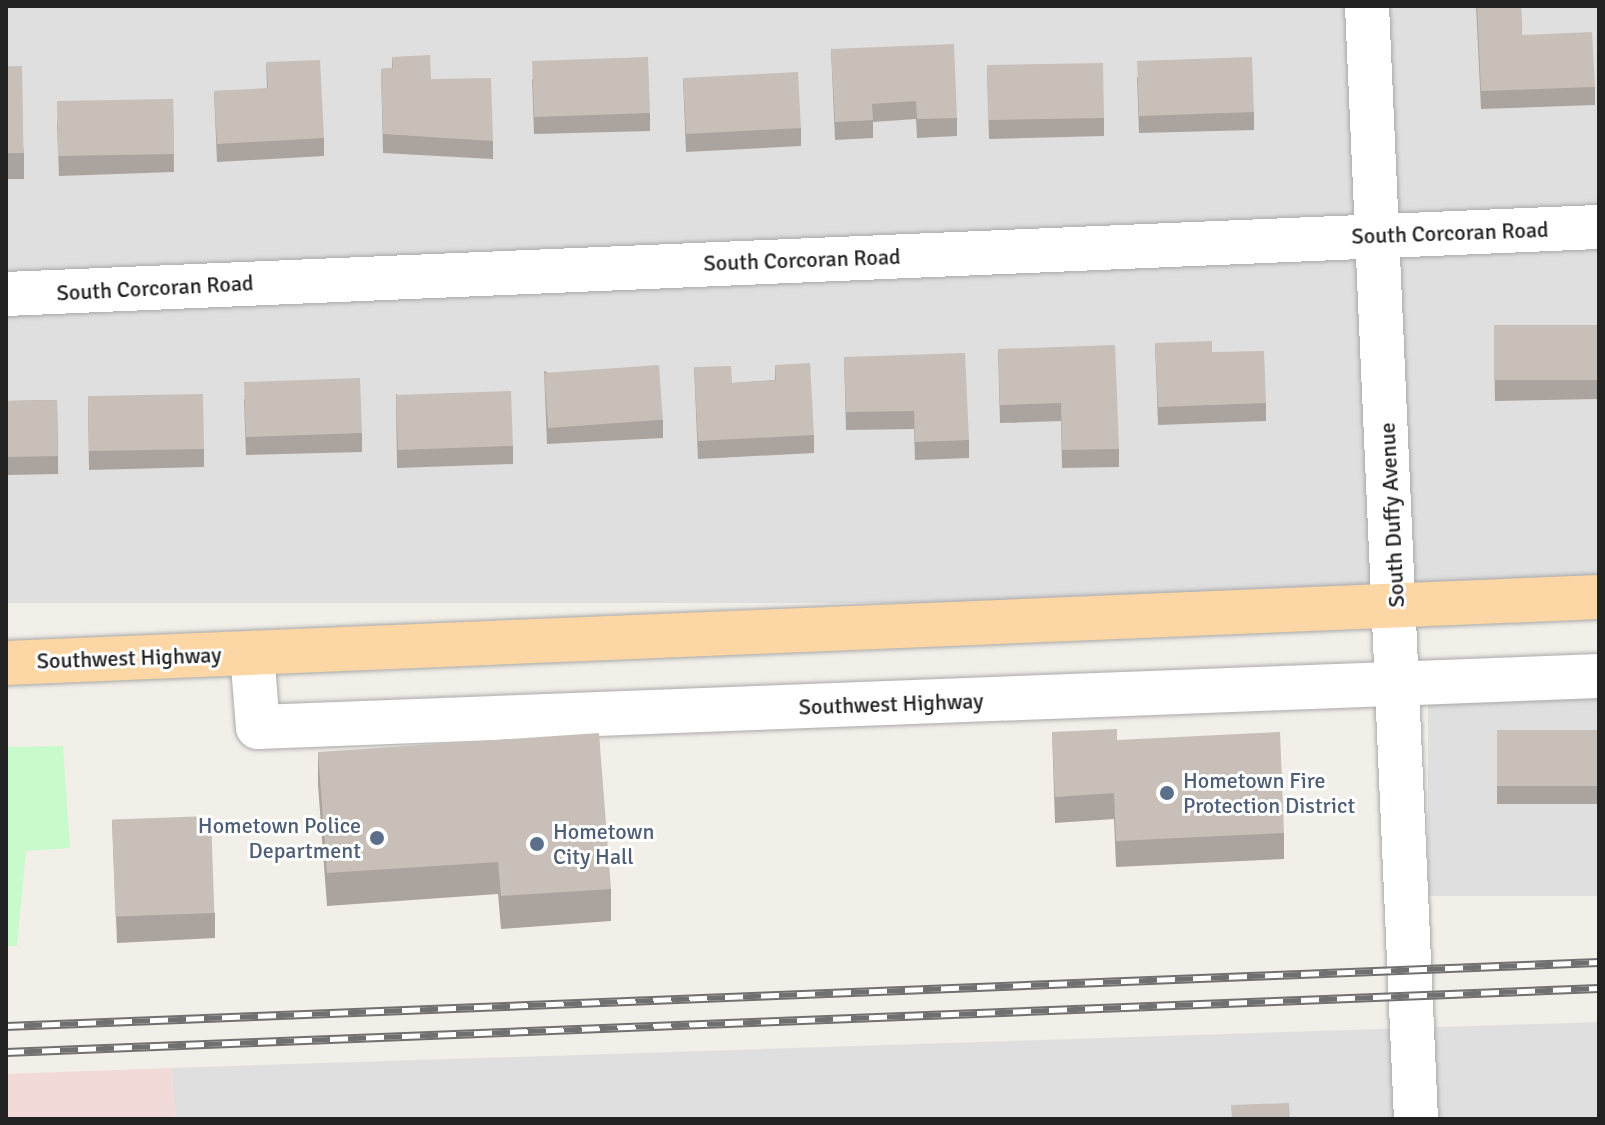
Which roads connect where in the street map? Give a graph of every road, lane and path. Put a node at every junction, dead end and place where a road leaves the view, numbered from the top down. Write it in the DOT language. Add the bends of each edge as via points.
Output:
graph roads {
  1 [pos="1367,6"];
  2 [pos="1599,227"];
  3 [pos="1380,235"];
  4 [pos="6,294"];
  5 [pos="1599,597"];
  6 [pos="1396,604"];
  7 [pos="252,653"];
  8 [pos="6,663"];
  9 [pos="1599,676"];
  10 [pos="1400,685"];
  11 [pos="1416,1119"];
  1 -- 3 [label="street, South Duffy Avenue"];
  2 -- 3 [label="street, South Corcoran Road"];
  3 -- 4 [label="street, South Corcoran Road"];
  3 -- 6 [label="street, South Duffy Avenue"];
  5 -- 6 [label="main road, Southwest Highway"];
  6 -- 7 [label="main road, Southwest Highway"];
  6 -- 10 [label="street, South Duffy Avenue"];
  7 -- 8 [label="main road, Southwest Highway"];
  7 -- 10 [label="street, Southwest Highway" via="258,727"];
  9 -- 10 [label="street, Southwest Highway"];
  10 -- 11 [label="street, South Duffy Avenue"];
}
